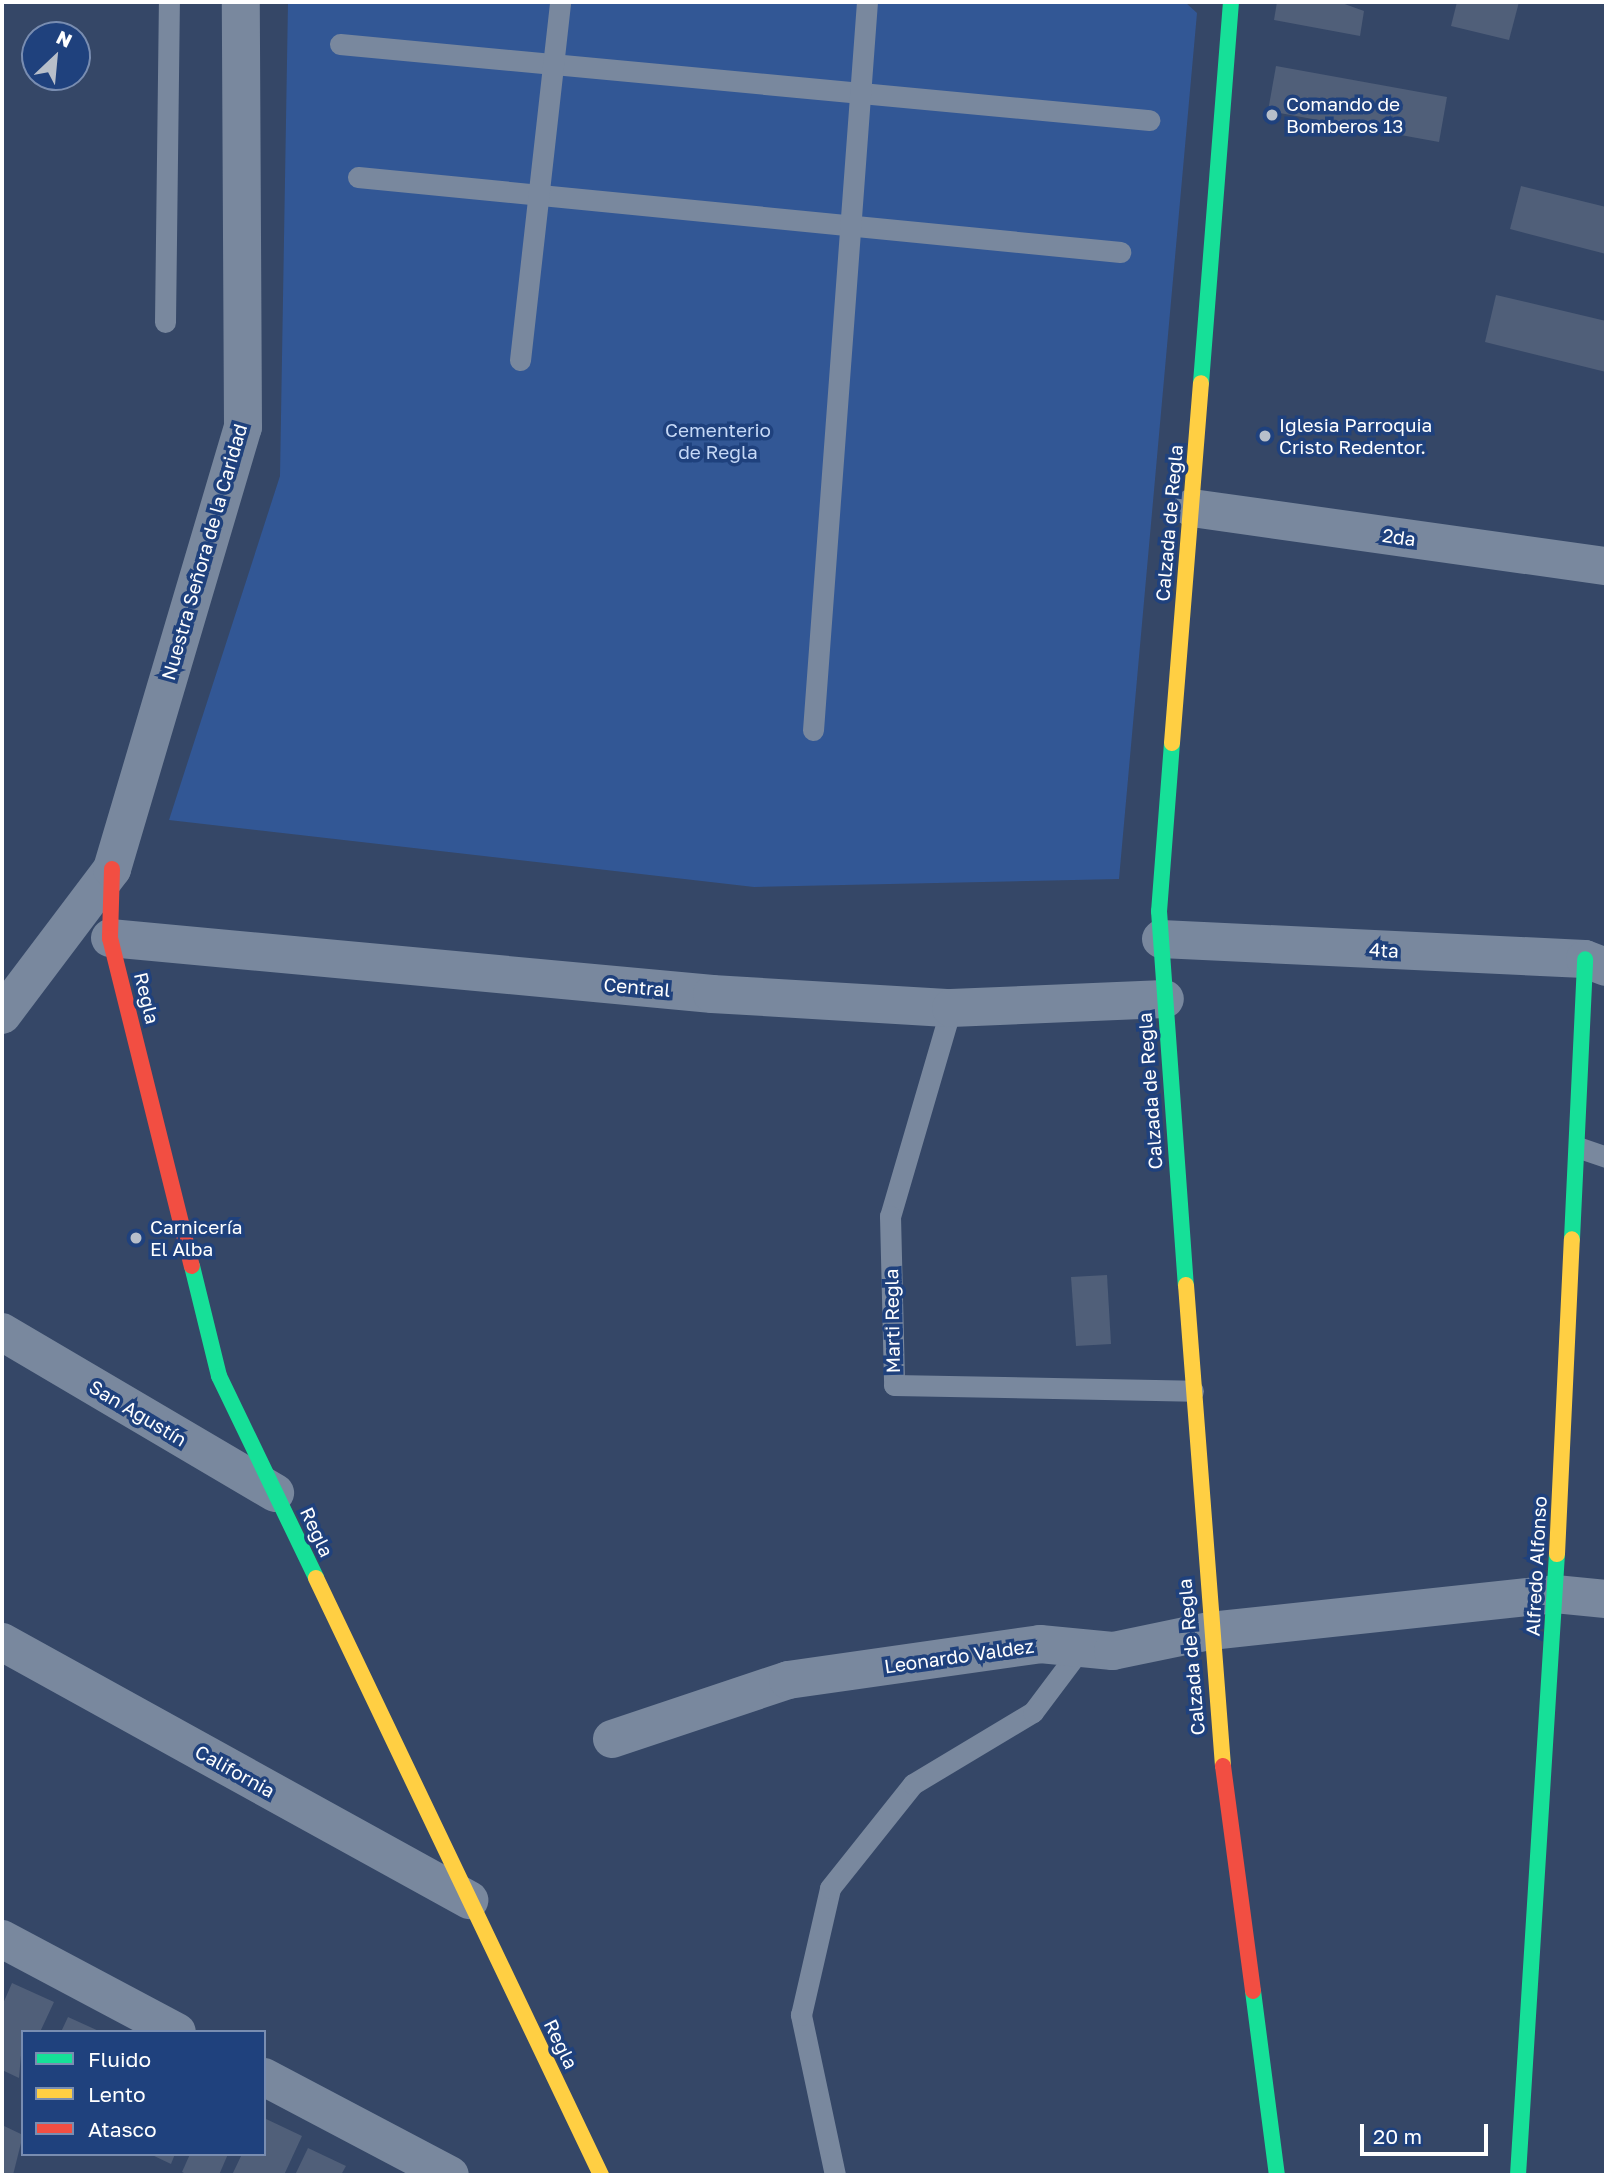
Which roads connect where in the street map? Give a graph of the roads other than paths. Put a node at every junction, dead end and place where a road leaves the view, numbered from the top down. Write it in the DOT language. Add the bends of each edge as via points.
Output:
graph roads {
  1 [pos="169,2"];
  2 [pos="242,2"];
  3 [pos="560,2"];
  4 [pos="867,2"];
  5 [pos="1228,5"];
  6 [pos="340,44"];
  7 [pos="553,67"];
  8 [pos="859,94"];
  9 [pos="1149,120"];
  10 [pos="358,177"];
  11 [pos="538,196"];
  12 [pos="851,222"];
  13 [pos="1120,251"];
  14 [pos="165,322"];
  15 [pos="520,360"];
  16 [pos="1192,508"];
  17 [pos="1606,566"];
  18 [pos="813,730"];
  19 [pos="113,869"];
  20 [pos="110,938"];
  21 [pos="1161,939"];
  22 [pos="1596,963"];
  23 [pos="1165,999"];
  24 [pos="951,1008"];
  25 [pos="2,1016"];
  26 [pos="1580,1148"];
  27 [pos="1606,1157"];
  28 [pos="2,1332"];
  29 [pos="1193,1391"];
  30 [pos="275,1493"];
  31 [pos="1556,1594"];
  32 [pos="1606,1599"];
  33 [pos="1210,1631"];
  34 [pos="2,1642"];
  35 [pos="1081,1648"];
  36 [pos="612,1739"];
  37 [pos="469,1900"];
  38 [pos="2,1939"];
  39 [pos="173,2030"];
  40 [pos="266,2078"];
  41 [pos="450,2175"];
  42 [pos="601,2175"];
  43 [pos="835,2175"];
  44 [pos="1278,2175"];
  45 [pos="1518,2175"];
  1 -- 14 [label="lane"];
  2 -- 19 [label="street, Nuestra Señora de la Caridad" via="243,427"];
  3 -- 7 [label="lane"];
  4 -- 8 [label="lane"];
  5 -- 16 [label="street, Calzada de Regla"];
  6 -- 7 [label="lane"];
  7 -- 8 [label="lane"];
  7 -- 11 [label="lane"];
  8 -- 9 [label="lane"];
  8 -- 12 [label="lane"];
  10 -- 11 [label="lane"];
  11 -- 12 [label="lane"];
  11 -- 15 [label="lane"];
  12 -- 13 [label="lane"];
  12 -- 18 [label="lane"];
  16 -- 17 [label="street, 2da"];
  16 -- 21 [label="street, Calzada de Regla"];
  19 -- 20 [label="street, Regla"];
  19 -- 25 [label="street, Nuestra Señora de la Caridad"];
  20 -- 24 [label="street, Central" via="712,995"];
  20 -- 30 [label="street, Regla" via="219,1376"];
  21 -- 22 [label="street, 4ta"];
  21 -- 23 [label="street, Calzada de Regla"];
  22 -- 26 [label="street, Alfredo Alfonso"];
  23 -- 24 [label="street, Central"];
  23 -- 29 [label="street, Calzada de Regla"];
  24 -- 29 [label="lane, Marti Regla" via="890,1216 894,1385"];
  26 -- 27 [label="lane"];
  26 -- 31 [label="street, Alfredo Alfonso"];
  28 -- 30 [label="street, San Agustín"];
  29 -- 33 [label="street, Calzada de Regla"];
  30 -- 37 [label="street, Regla"];
  31 -- 32 [label="street, Leonardo Valdez"];
  31 -- 33 [label="street, Leonardo Valdez"];
  31 -- 45 [label="street, Alfredo Alfonso"];
  33 -- 35 [label="street, Leonardo Valdez" via="1113,1651"];
  33 -- 44 [label="street, Calzada de Regla"];
  34 -- 37 [label="street, California"];
  35 -- 36 [label="street, Leonardo Valdez" via="1040,1644 788,1680"];
  35 -- 43 [label="lane" via="1033,1712 913,1784 830,1888 801,2015"];
  37 -- 42 [label="street, Regla"];
  38 -- 39 [label="street"];
  40 -- 41 [label="street"];
}
